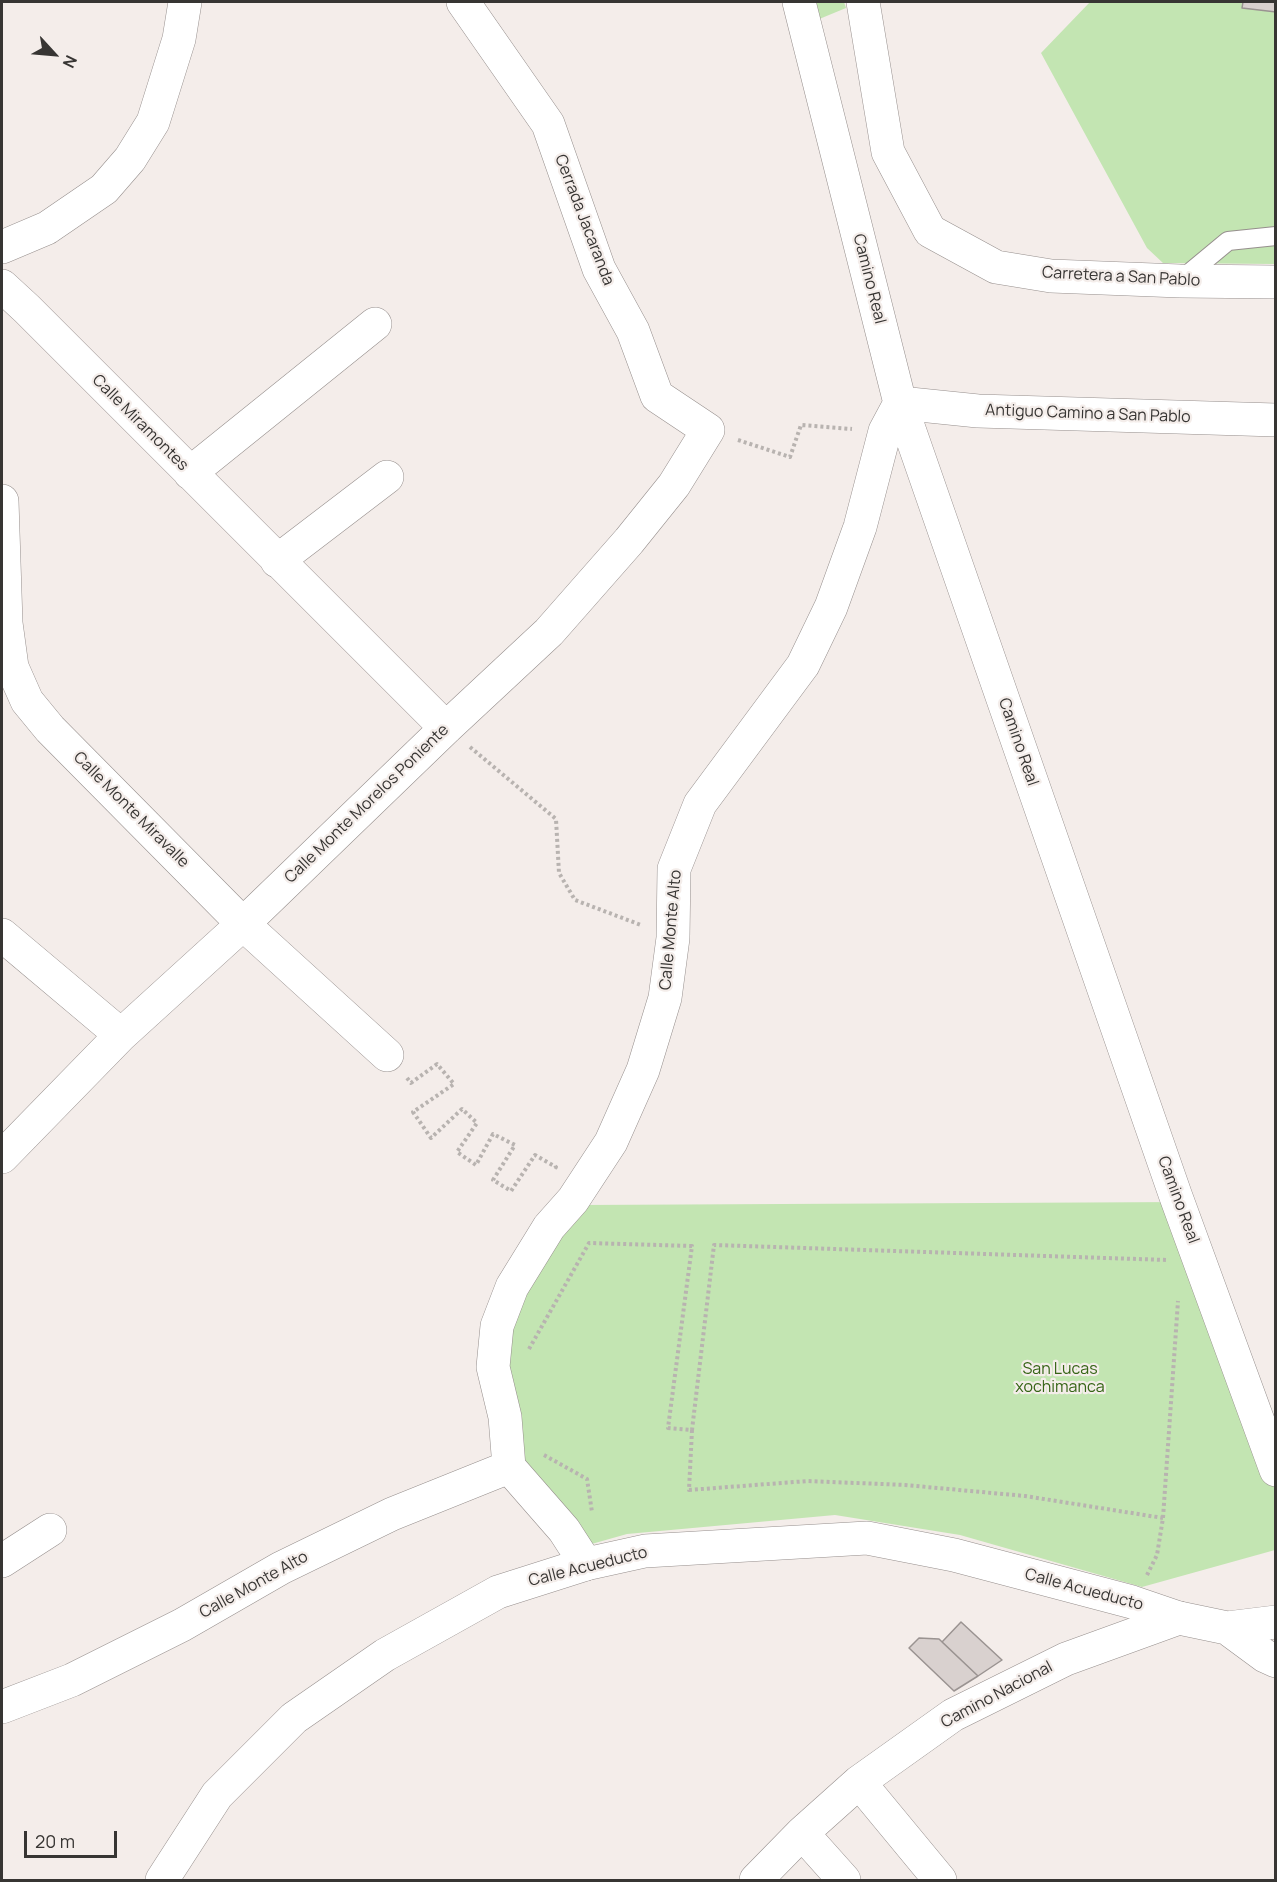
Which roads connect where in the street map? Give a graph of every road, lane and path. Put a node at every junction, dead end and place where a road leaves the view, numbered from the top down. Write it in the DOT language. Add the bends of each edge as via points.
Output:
graph roads {
  1 [pos="185,2"];
  2 [pos="463,2"];
  3 [pos="799,2"];
  4 [pos="863,2"];
  5 [pos="1275,236"];
  6 [pos="2,247"];
  7 [pos="1180,281"];
  8 [pos="1275,282"];
  9 [pos="2,286"];
  10 [pos="375,324"];
  11 [pos="893,417"];
  12 [pos="1275,420"];
  13 [pos="708,430"];
  14 [pos="190,473"];
  15 [pos="387,477"];
  16 [pos="2,501"];
  17 [pos="277,561"];
  18 [pos="446,728"];
  19 [pos="243,924"];
  20 [pos="2,935"];
  21 [pos="673,938"];
  22 [pos="122,1035"];
  23 [pos="387,1055"];
  24 [pos="2,1157"];
  25 [pos="550,1177"];
  26 [pos="1170,1260"];
  27 [pos="1179,1295"];
  28 [pos="527,1353"];
  29 [pos="692,1430"];
  30 [pos="541,1454"];
  31 [pos="509,1467"];
  32 [pos="1275,1470"];
  33 [pos="1163,1518"];
  34 [pos="50,1530"];
  35 [pos="564,1530"];
  36 [pos="2,1561"];
  37 [pos="586,1564"];
  38 [pos="1132,1602"];
  39 [pos="1179,1617"];
  40 [pos="1275,1622"];
  41 [pos="1227,1628"];
  42 [pos="1275,1660"];
  43 [pos="2,1707"];
  44 [pos="860,1782"];
  45 [pos="802,1833"];
  46 [pos="162,1881"];
  47 [pos="756,1881"];
  48 [pos="844,1881"];
  49 [pos="940,1881"];
  1 -- 6 [label="street" via="179,39 153,122 130,159 104,189 47,228"];
  2 -- 13 [label="street, Cerrada Jacaranda" via="548,124 599,269 633,331 657,396"];
  3 -- 11 [label="street, Camino Real"];
  4 -- 7 [label="street, Carretera a San Pablo" via="888,152 930,231 996,267 1052,276"];
  5 -- 7 [label="lane" via="1228,241"];
  7 -- 8 [label="street, Carretera a San Pablo"];
  9 -- 14 [label="street, Calle Miramontes"];
  10 -- 14 [label="street"];
  11 -- 12 [label="street, Antiguo Camino a San Pablo" via="978,411"];
  11 -- 13 [label="path" via="801,425 790,457"];
  11 -- 21 [label="street, Calle Monte Alto" via="831,607 803,665 700,804 674,868"];
  11 -- 32 [label="street, Camino Real"];
  13 -- 18 [label="street, Calle Monte Morelos Poniente" via="674,485 572,607"];
  14 -- 17 [label="street, Calle Miramontes"];
  15 -- 17 [label="street"];
  16 -- 19 [label="street, Calle Monte Miravalle" via="6,623 12,667 27,701"];
  17 -- 18 [label="street, Calle Miramontes"];
  18 -- 19 [label="street, Calle Monte Morelos Poniente"];
  18 -- 21 [label="path" via="556,819 559,873 575,900"];
  19 -- 22 [label="street, Calle Monte Morelos Poniente"];
  19 -- 23 [label="street, Calle Monte Miravalle"];
  20 -- 22 [label="street"];
  21 -- 31 [label="street, Calle Monte Alto" via="665,998 643,1070 611,1142 573,1200 549,1227 512,1287 497,1326 493,1367 505,1417"];
  22 -- 24 [label="street, Calle Monte Morelos Poniente"];
  23 -- 25 [label="path" via="411,1083 437,1064 454,1084 413,1112 431,1138 462,1109 477,1123 457,1152 476,1165 493,1134 515,1145 493,1180 511,1191 535,1155 556,1167"];
  26 -- 29 [label="path" via="714,1245"];
  27 -- 33 [label="path"];
  28 -- 29 [label="path" via="589,1244 692,1246 668,1428"];
  29 -- 33 [label="path" via="688,1490 808,1481 905,1485 1025,1496"];
  30 -- 35 [label="path" via="587,1479 593,1514"];
  31 -- 35 [label="street"];
  31 -- 43 [label="street, Calle Monte Alto" via="392,1514 82,1675"];
  33 -- 38 [label="path" via="1157,1555"];
  34 -- 36 [label="street"];
  35 -- 37 [label="street"];
  37 -- 38 [label="street, Calle Acueducto" via="645,1551 867,1538 954,1555"];
  37 -- 46 [label="street, Calle Acueducto" via="498,1592 385,1655 294,1718 217,1795"];
  38 -- 39 [label="street, Calle Acueducto"];
  39 -- 41 [label="street, Calle Acueducto"];
  39 -- 44 [label="street, Camino Nacional" via="1066,1659 953,1715"];
  40 -- 41 [label="street, Calle Acueducto"];
  41 -- 42 [label="street, Calle Acueducto"];
  44 -- 45 [label="street, Camino Nacional"];
  44 -- 49 [label="street"];
  45 -- 47 [label="street, Camino Nacional"];
  45 -- 48 [label="street"];
}
